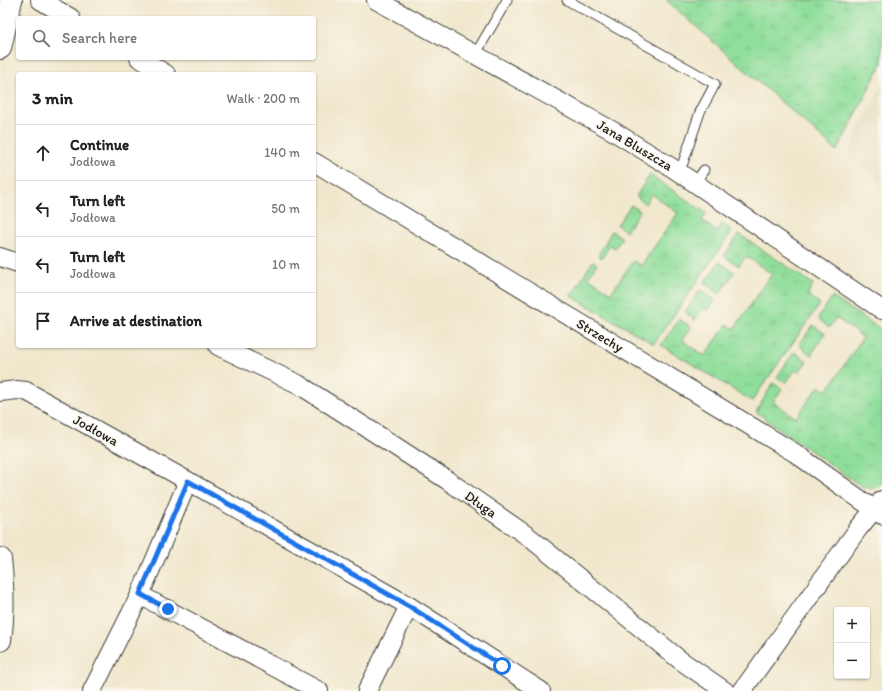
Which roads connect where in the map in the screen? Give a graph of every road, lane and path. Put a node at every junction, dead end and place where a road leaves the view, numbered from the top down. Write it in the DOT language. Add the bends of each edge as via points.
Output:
graph roads {
  1 [pos="11,0"];
  2 [pos="40,0"];
  3 [pos="376,0"];
  4 [pos="507,0"];
  5 [pos="566,0"];
  6 [pos="68,16"];
  7 [pos="0,48"];
  8 [pos="475,55"];
  9 [pos="142,60"];
  10 [pos="163,72"];
  11 [pos="316,163"];
  12 [pos="678,172"];
  13 [pos="0,257"];
  14 [pos="16,262"];
  15 [pos="882,310"];
  16 [pos="222,348"];
  17 [pos="0,392"];
  18 [pos="188,481"];
  19 [pos="880,508"];
  20 [pos="0,559"];
  21 [pos="140,594"];
  22 [pos="409,606"];
  23 [pos="0,640"];
  24 [pos="92,691"];
  25 [pos="319,691"];
  26 [pos="367,691"];
  27 [pos="541,691"];
  28 [pos="725,691"];
  29 [pos="742,691"];
  1 -- 7 [label="street"];
  2 -- 6 [label="street"];
  3 -- 8 [label="street, Jana Bluszcza"];
  4 -- 8 [label="lane"];
  5 -- 12 [label="lane" via="715,84 700,112"];
  8 -- 12 [label="street, Jana Bluszcza" via="613,131"];
  9 -- 10 [label="street"];
  11 -- 19 [label="street, Strzechy" via="789,449"];
  12 -- 15 [label="street, Jana Bluszcza" via="700,177"];
  13 -- 14 [label="street"];
  16 -- 28 [label="street, Długa" via="298,384 447,480 529,537 680,660"];
  17 -- 18 [label="street, Jodłowa" via="26,392"];
  18 -- 21 [label="street"];
  18 -- 22 [label="street, Jodłowa"];
  19 -- 29 [label="street" via="858,529"];
  20 -- 23 [label="street" via="3,618"];
  21 -- 24 [label="street"];
  21 -- 25 [label="street"];
  22 -- 26 [label="street"];
  22 -- 27 [label="street, Jodłowa"];
}
